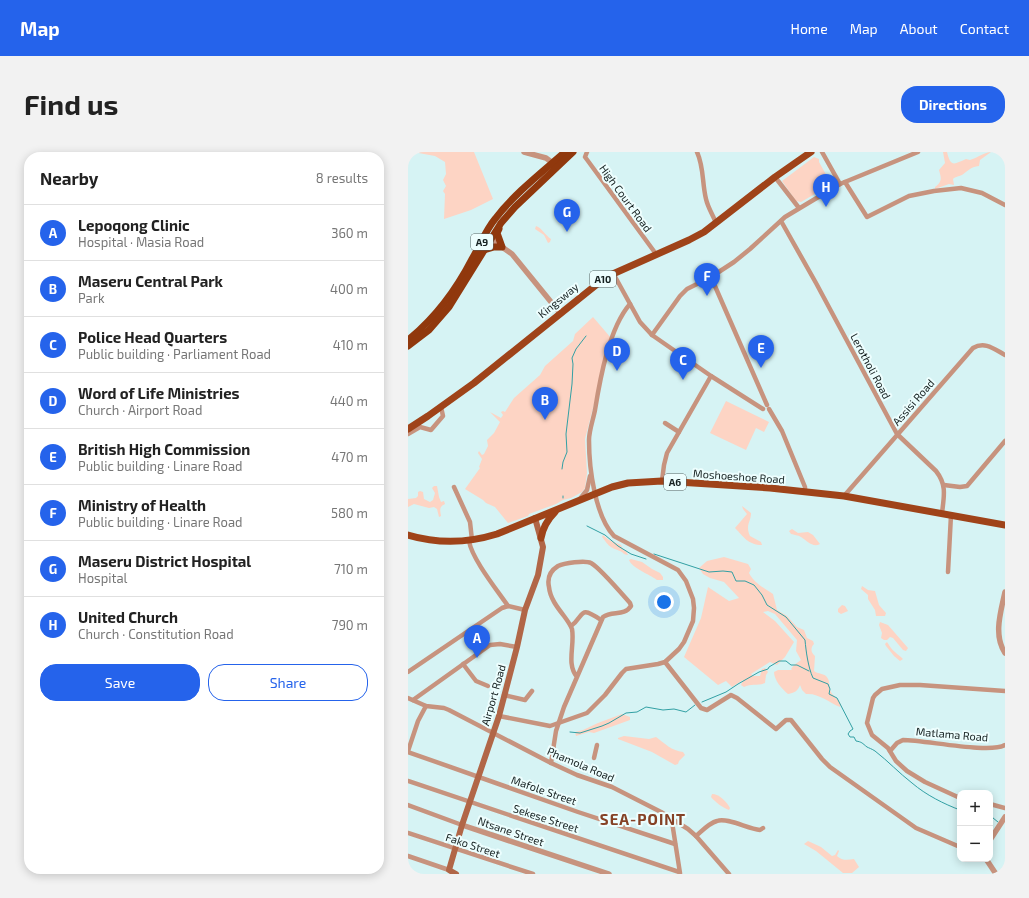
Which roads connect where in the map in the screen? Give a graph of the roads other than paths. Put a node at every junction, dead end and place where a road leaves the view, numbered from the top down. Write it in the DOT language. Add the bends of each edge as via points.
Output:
graph roads {
  1 [pos="524,152"];
  2 [pos="565,152"];
  3 [pos="573,152"];
  4 [pos="587,152"];
  5 [pos="697,152"];
  6 [pos="811,152"];
  7 [pos="822,152"];
  8 [pos="918,152"];
  9 [pos="555,165"];
  10 [pos="775,177"];
  11 [pos="842,183"];
  12 [pos="1005,205"];
  13 [pos="799,208"];
  14 [pos="781,221"];
  15 [pos="501,222"];
  16 [pos="716,223"];
  17 [pos="488,237"];
  18 [pos="502,247"];
  19 [pos="484,250"];
  20 [pos="656,254"];
  21 [pos="613,273"];
  22 [pos="711,277"];
  23 [pos="630,304"];
  24 [pos="560,313"];
  25 [pos="652,335"];
  26 [pos="408,340"];
  27 [pos="408,346"];
  28 [pos="1005,355"];
  29 [pos="711,376"];
  30 [pos="763,397"];
  31 [pos="756,404"];
  32 [pos="441,407"];
  33 [pos="765,407"];
  34 [pos="428,416"];
  35 [pos="665,423"];
  36 [pos="408,425"];
  37 [pos="408,429"];
  38 [pos="679,432"];
  39 [pos="408,434"];
  40 [pos="897,434"];
  41 [pos="1005,440"];
  42 [pos="590,473"];
  43 [pos="662,481"];
  44 [pos="944,484"];
  45 [pos="454,487"];
  46 [pos="805,492"];
  47 [pos="596,494"];
  48 [pos="844,496"];
  49 [pos="578,501"];
  50 [pos="558,509"];
  51 [pos="942,513"];
  52 [pos="951,515"];
  53 [pos="535,518"];
  54 [pos="1005,525"];
  55 [pos="408,535"];
  56 [pos="541,538"];
  57 [pos="470,541"];
  58 [pos="948,572"];
  59 [pos="1005,592"];
  60 [pos="508,606"];
  61 [pos="525,610"];
  62 [pos="601,620"];
  63 [pos="571,626"];
  64 [pos="517,647"];
  65 [pos="1005,653"];
  66 [pos="665,662"];
  67 [pos="463,664"];
  68 [pos="408,672"];
  69 [pos="578,677"];
  70 [pos="488,686"];
  71 [pos="532,691"];
  72 [pos="1005,691"];
  73 [pos="504,695"];
  74 [pos="411,699"];
  75 [pos="426,706"];
  76 [pos="499,716"];
  77 [pos="559,723"];
  78 [pos="493,733"];
  79 [pos="597,744"];
  80 [pos="1005,745"];
  81 [pos="890,751"];
  82 [pos="408,752"];
  83 [pos="594,758"];
  84 [pos="551,763"];
  85 [pos="478,777"];
  86 [pos="408,781"];
  87 [pos="957,797"];
  88 [pos="470,802"];
  89 [pos="408,805"];
  90 [pos="993,805"];
  91 [pos="1005,808"];
  92 [pos="1005,817"];
  93 [pos="673,820"];
  94 [pos="462,825"];
  95 [pos="763,828"];
  96 [pos="408,833"];
  97 [pos="993,835"];
  98 [pos="696,836"];
  99 [pos="675,844"];
  100 [pos="957,846"];
  101 [pos="455,848"];
  102 [pos="408,856"];
  103 [pos="988,862"];
  104 [pos="448,872"];
  105 [pos="680,873"];
  106 [pos="456,874"];
  107 [pos="533,874"];
  108 [pos="609,874"];
  109 [pos="729,874"];
  110 [pos="996,874"];
  1 -- 9 [label="street" via="546,158"];
  2 -- 9 [label="highway, A9"];
  3 -- 9 [label="highway, A9"];
  4 -- 20 [label="street, High Court Road" via="585,157"];
  5 -- 16 [label="street" via="701,160 708,207"];
  6 -- 10 [label="main road, Kingsway / A10"];
  7 -- 11 [label="street"];
  8 -- 11 [label="street"];
  9 -- 15 [label="highway, A9"];
  9 -- 17 [label="highway, A9" via="504,208 493,220"];
  10 -- 13 [label="street"];
  10 -- 16 [label="main road, Kingsway / A10"];
  11 -- 12 [label="street" via="867,217 909,196 962,188 982,193"];
  11 -- 13 [label="street"];
  13 -- 14 [label="street"];
  14 -- 22 [label="street" via="750,249"];
  14 -- 40 [label="street, Lerotholi Road"];
  15 -- 17 [label="highway, A9"];
  15 -- 18 [label="highway" via="497,233"];
  16 -- 20 [label="main road, Kingsway / A10" via="689,240"];
  17 -- 18 [label="street"];
  17 -- 19 [label="highway, A9"];
  17 -- 26 [label="highway, A9" via="444,303"];
  18 -- 19 [label="highway"];
  18 -- 24 [label="street" via="512,254"];
  19 -- 27 [label="highway, A9" via="449,307 429,330"];
  20 -- 21 [label="main road, Kingsway / A10"];
  21 -- 23 [label="street"];
  21 -- 24 [label="main road, Kingsway / A10"];
  22 -- 25 [label="street" via="680,296"];
  22 -- 30 [label="street"];
  23 -- 25 [label="street" via="640,322"];
  23 -- 42 [label="street" via="622,312 614,330 598,391 589,440"];
  24 -- 32 [label="main road, Kingsway / A10"];
  25 -- 29 [label="street"];
  28 -- 40 [label="street, Assisi Road" via="987,345 973,348"];
  29 -- 31 [label="street"];
  29 -- 38 [label="street"];
  30 -- 31 [label="street"];
  30 -- 33 [label="street"];
  31 -- 33 [label="street"];
  32 -- 34 [label="main road, Kingsway / A10"];
  32 -- 39 [label="street" via="443,416 432,430 420,427"];
  33 -- 46 [label="street" via="782,431"];
  34 -- 36 [label="street"];
  34 -- 37 [label="main road, Kingsway / A10"];
  35 -- 38 [label="street"];
  38 -- 43 [label="street" via="667,453"];
  40 -- 44 [label="street, Lerotholi Road" via="936,471"];
  40 -- 48 [label="street, Assisi Road"];
  41 -- 44 [label="street" via="967,486"];
  42 -- 47 [label="street"];
  42 -- 49 [label="street" via="587,490"];
  43 -- 46 [label="main road, Moshoeshoe Road / A6"];
  43 -- 47 [label="main road, Moshoeshoe Road / A6" via="628,483"];
  44 -- 51 [label="street"];
  45 -- 57 [label="street" via="470,522"];
  46 -- 48 [label="main road, Moshoeshoe Road / A6"];
  47 -- 49 [label="main road, Moshoeshoe Road / A6"];
  47 -- 66 [label="street" via="600,514 614,536 678,570 686,581 693,599 693,621 684,642"];
  48 -- 51 [label="main road, Moshoeshoe Road / A6"];
  49 -- 50 [label="main road, Moshoeshoe Road / A6"];
  50 -- 53 [label="main road, Moshoeshoe Road / A6"];
  50 -- 56 [label="main road" via="547,521"];
  51 -- 52 [label="main road, Moshoeshoe Road / A6"];
  52 -- 54 [label="main road, Moshoeshoe Road / A6"];
  52 -- 58 [label="street"];
  53 -- 56 [label="main road, Airport Road"];
  53 -- 57 [label="main road, Moshoeshoe Road / A6" via="497,534"];
  55 -- 57 [label="main road, Moshoeshoe Road / A6" via="437,541"];
  56 -- 61 [label="main road, Airport Road" via="538,575"];
  57 -- 60 [label="street" via="470,547 479,563"];
  59 -- 65 [label="street" via="999,625 999,638"];
  60 -- 61 [label="street"];
  60 -- 68 [label="street"];
  61 -- 64 [label="main road, Airport Road"];
  62 -- 63 [label="street" via="584,612"];
  62 -- 63 [label="street" via="607,614 627,611 630,603 592,564 563,564 552,572 548,578 548,586 551,598"];
  62 -- 69 [label="street"];
  63 -- 69 [label="street" via="572,664"];
  64 -- 67 [label="street" via="490,645"];
  64 -- 73 [label="main road, Airport Road"];
  66 -- 77 [label="street" via="626,669 587,713"];
  66 -- 100 [label="street" via="704,709 707,710 731,695 776,729 786,720 792,720 830,767 916,828"];
  67 -- 70 [label="street" via="476,681"];
  67 -- 74 [label="street"];
  69 -- 77 [label="street"];
  71 -- 73 [label="street" via="525,700"];
  72 -- 81 [label="street" via="920,685 891,686 882,689 875,695 867,723 872,735"];
  73 -- 76 [label="main road, Airport Road"];
  74 -- 75 [label="street, Phamola Road"];
  75 -- 78 [label="street, Phamola Road" via="449,710"];
  75 -- 82 [label="street"];
  76 -- 77 [label="street" via="546,726"];
  76 -- 78 [label="main road, Airport Road"];
  77 -- 84 [label="street"];
  78 -- 84 [label="street, Phamola Road"];
  78 -- 85 [label="main road, Airport Road"];
  79 -- 83 [label="street"];
  80 -- 81 [label="street, Matlama Road" via="975,748 903,740"];
  81 -- 87 [label="street" via="906,771"];
  82 -- 85 [label="street, Mafole Street"];
  84 -- 93 [label="street, Phamola Road" via="612,787"];
  85 -- 88 [label="main road, Airport Road"];
  85 -- 99 [label="street, Mafole Street"];
  86 -- 88 [label="street, Sekese Street"];
  88 -- 94 [label="main road, Airport Road"];
  88 -- 105 [label="street, Sekese Street"];
  89 -- 94 [label="street, Ntsane Street"];
  90 -- 91 [label="street"];
  92 -- 97 [label="street"];
  93 -- 98 [label="street, Phamola Road"];
  93 -- 99 [label="street"];
  94 -- 101 [label="main road, Airport Road"];
  94 -- 108 [label="street, Ntsane Street"];
  95 -- 98 [label="street" via="755,830 720,820"];
  96 -- 101 [label="street, Fako Street"];
  98 -- 109 [label="street, Phamola Road"];
  99 -- 105 [label="street"];
  101 -- 104 [label="main road, Airport Road"];
  101 -- 107 [label="street, Fako Street"];
  102 -- 104 [label="street"];
  103 -- 110 [label="street"];
  104 -- 106 [label="main road"];
}
